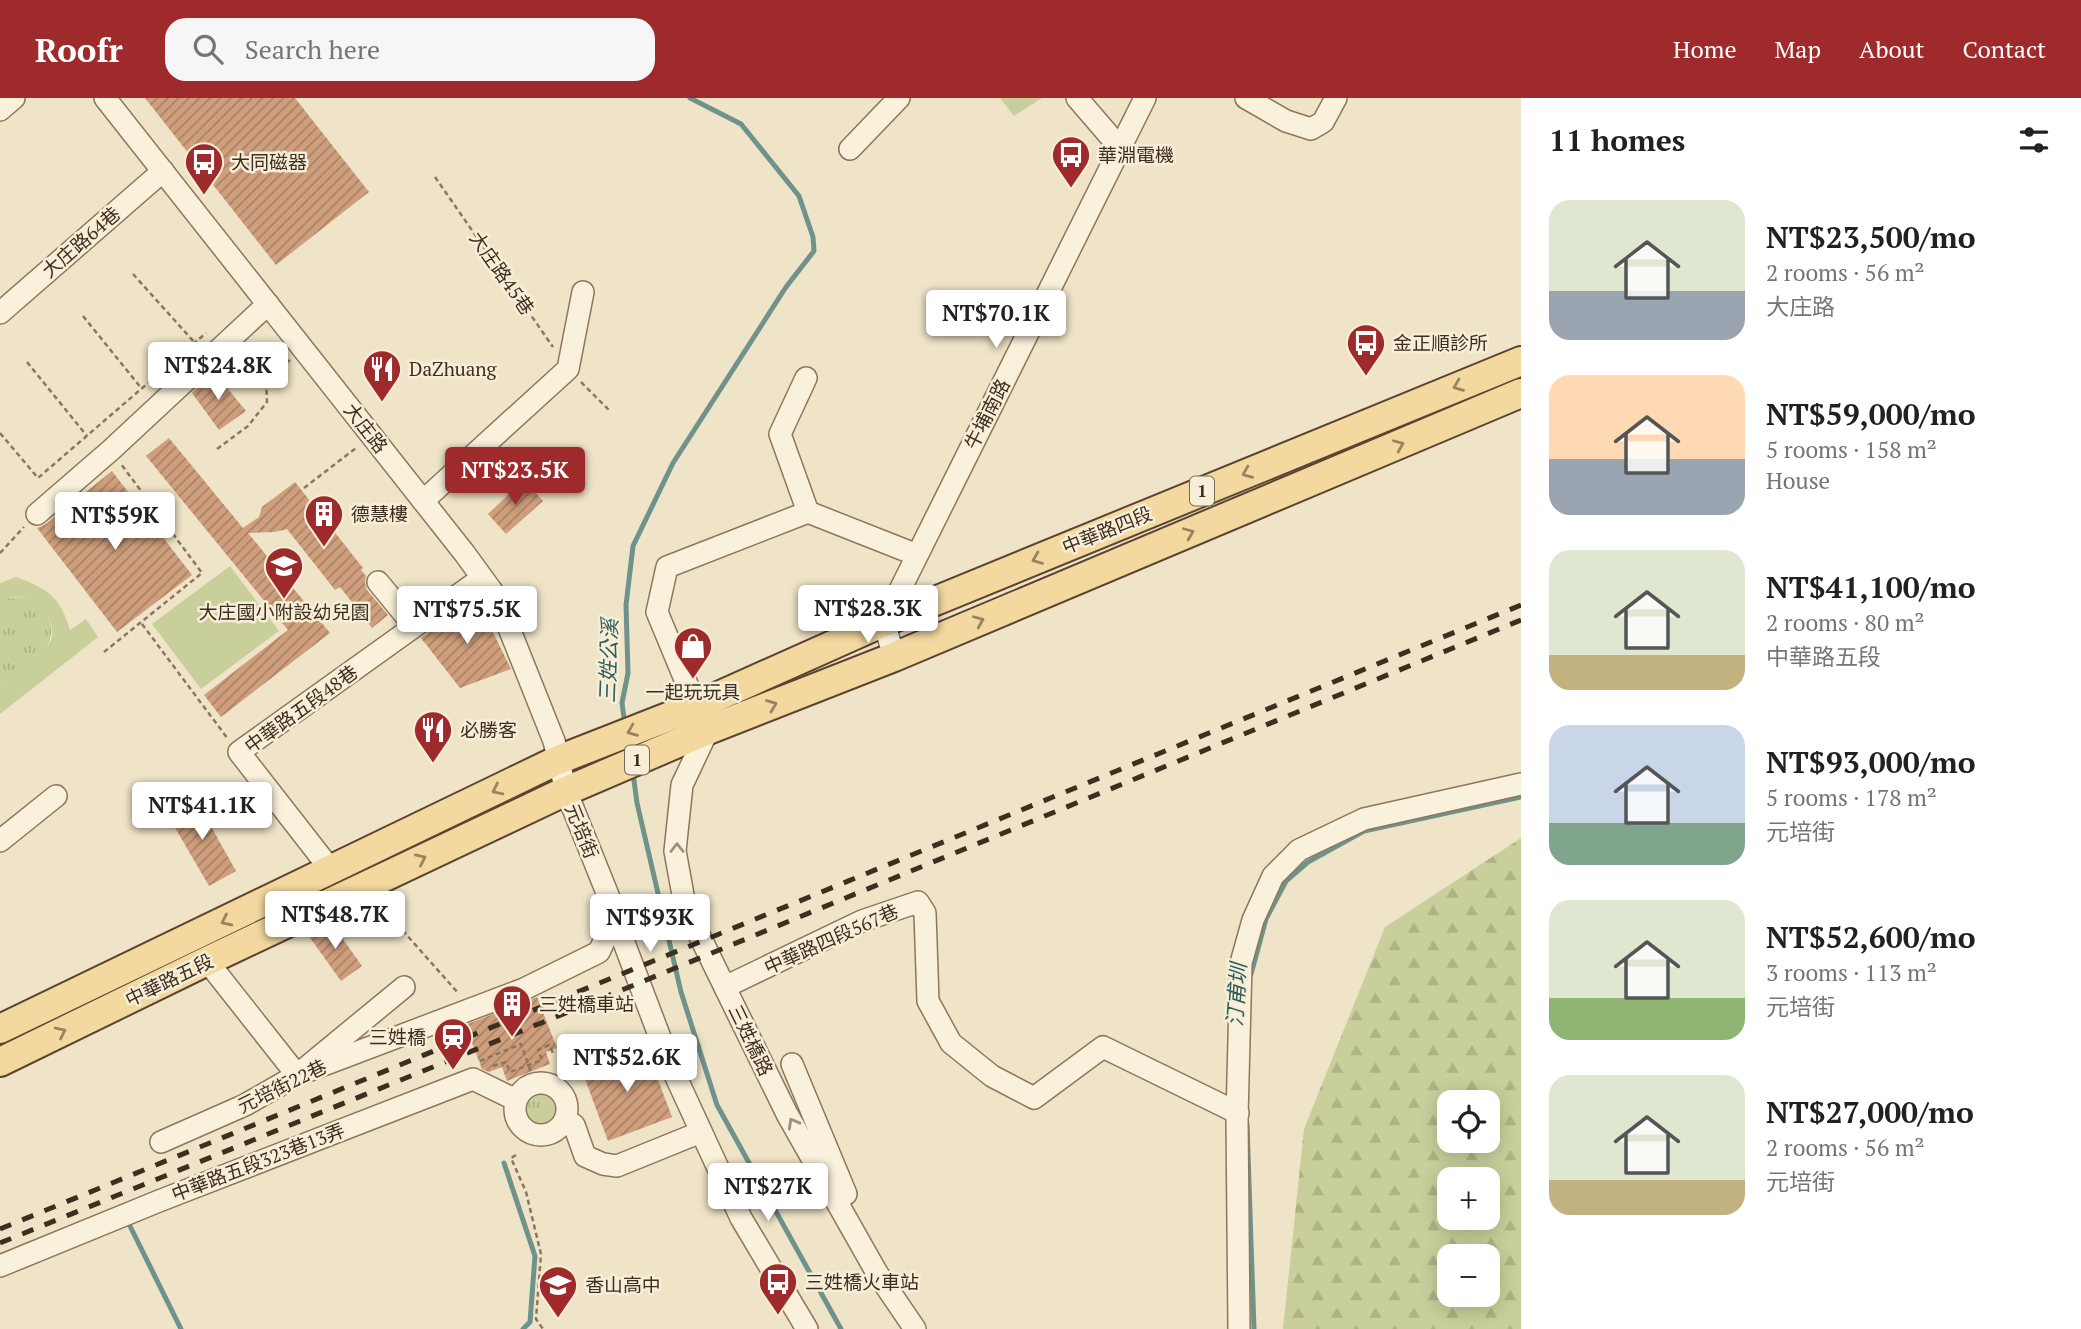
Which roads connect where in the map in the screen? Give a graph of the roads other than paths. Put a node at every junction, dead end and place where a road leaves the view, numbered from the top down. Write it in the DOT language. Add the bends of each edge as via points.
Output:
graph roads {
  1 [pos="14,98"];
  2 [pos="105,98"];
  3 [pos="899,98"];
  4 [pos="1077,98"];
  5 [pos="1145,98"];
  6 [pos="1246,98"];
  7 [pos="1336,98"];
  8 [pos="0,110"];
  9 [pos="1120,148"];
  10 [pos="850,149"];
  11 [pos="163,171"];
  12 [pos="583,292"];
  13 [pos="268,304"];
  14 [pos="0,313"];
  15 [pos="1521,360"];
  16 [pos="806,378"];
  17 [pos="1521,393"];
  18 [pos="423,501"];
  19 [pos="808,512"];
  20 [pos="37,514"];
  21 [pos="917,555"];
  22 [pos="482,578"];
  23 [pos="378,582"];
  24 [pos="884,622"];
  25 [pos="414,626"];
  26 [pos="894,657"];
  27 [pos="702,718"];
  28 [pos="558,760"];
  29 [pos="1521,784"];
  30 [pos="566,791"];
  31 [pos="56,796"];
  32 [pos="0,841"];
  33 [pos="331,870"];
  34 [pos="616,915"];
  35 [pos="207,961"];
  36 [pos="725,986"];
  37 [pos="404,987"];
  38 [pos="0,1029"];
  39 [pos="0,1062"];
  40 [pos="792,1064"];
  41 [pos="298,1074"];
  42 [pos="516,1100"];
  43 [pos="1238,1113"];
  44 [pos="565,1120"];
  45 [pos="701,1132"];
  46 [pos="161,1142"];
  47 [pos="862,1248"];
  48 [pos="0,1266"];
  49 [pos="805,1328"];
  50 [pos="915,1329"];
  51 [pos="1239,1329"];
  1 -- 8 [label="street"];
  2 -- 11 [label="street, 大庄路"];
  3 -- 10 [label="street"];
  4 -- 9 [label="street"];
  5 -- 9 [label="street, 牛埔南路"];
  6 -- 7 [label="street" via="1286,121 1311,129 1322,122"];
  9 -- 21 [label="street, 牛埔南路"];
  11 -- 13 [label="street, 大庄路"];
  11 -- 14 [label="street, 大庄路64巷"];
  12 -- 18 [label="street" via="568,369"];
  13 -- 18 [label="street, 大庄路"];
  13 -- 20 [label="street" via="222,333 111,450"];
  15 -- 24 [label="main road, 中華路四段 / 1, one-way"];
  16 -- 19 [label="street" via="780,434"];
  26 -- 17 [label="main road, 中華路四段 / 1, one-way"];
  18 -- 22 [label="street, 大庄路"];
  19 -- 21 [label="street"];
  19 -- 27 [label="street" via="667,567 657,612"];
  21 -- 24 [label="street, 牛埔南路"];
  22 -- 25 [label="street, 中華路五段48巷"];
  22 -- 28 [label="street, 大庄路" via="497,598"];
  23 -- 25 [label="street"];
  24 -- 26 [label="street"];
  24 -- 27 [label="main road, 中華路四段 / 1"];
  25 -- 33 [label="street, 中華路五段48巷" via="239,752"];
  27 -- 26 [label="main road, 中華路四段 / 1, one-way"];
  27 -- 28 [label="main road, 1, one-way"];
  27 -- 30 [label="main road, 1"];
  36 -- 27 [label="street, 三姓橋路, one-way" via="685,906 675,852 682,785"];
  28 -- 30 [label="street, 大庄路"];
  28 -- 33 [label="main road, 中華路五段 / 1, one-way"];
  29 -- 43 [label="street" via="1364,819 1299,850 1273,876 1241,963"];
  30 -- 34 [label="street, 元培街"];
  35 -- 30 [label="main road, 中華路五段 / 1, one-way"];
  31 -- 32 [label="street"];
  33 -- 38 [label="main road, 中華路五段 / 1, one-way"];
  34 -- 41 [label="street, 元培街22巷" via="599,951 524,989"];
  34 -- 45 [label="street, 元培街" via="649,1010"];
  39 -- 35 [label="main road, 中華路五段 / 1, one-way"];
  35 -- 41 [label="street"];
  36 -- 43 [label="street, 中華路四段567巷" via="862,921 918,902 925,913 928,1000 951,1044 992,1076 1034,1098 1103,1047"];
  47 -- 36 [label="street, 三姓橋路, one-way" via="787,1114"];
  37 -- 41 [label="street"];
  40 -- 47 [label="street" via="864,1238"];
  41 -- 46 [label="street, 元培街22巷" via="245,1105"];
  42 -- 44 [label="street" via="516,1118 527,1131 552,1133"];
  42 -- 44 [label="street" via="526,1087 551,1085 564,1096"];
  42 -- 48 [label="street, 中華路五段323巷13弄" via="473,1079"];
  43 -- 51 [label="street"];
  44 -- 45 [label="street" via="574,1125 585,1156 618,1167"];
  45 -- 49 [label="street, 元培街" via="741,1218"];
  47 -- 50 [label="street, 三姓橋路"];
}
